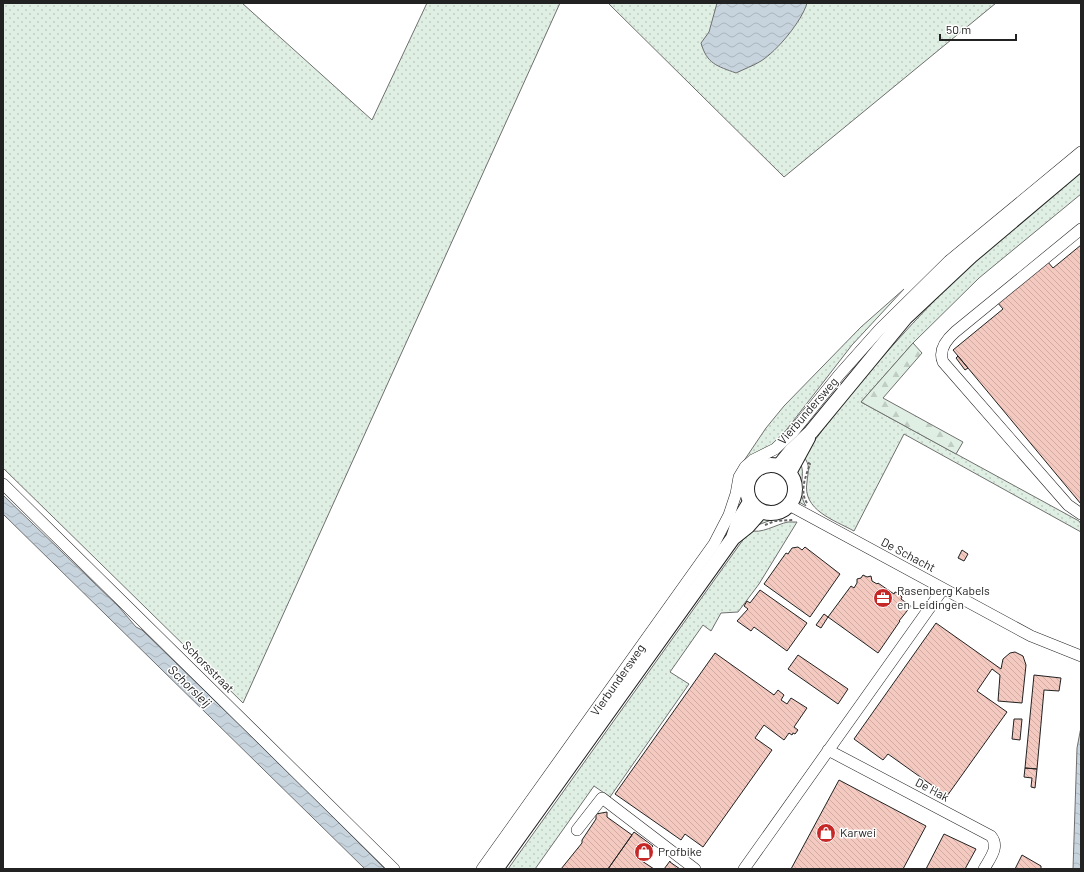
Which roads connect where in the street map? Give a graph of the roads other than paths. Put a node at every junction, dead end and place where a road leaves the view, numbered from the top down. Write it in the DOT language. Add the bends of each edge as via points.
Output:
graph roads {
  1 [pos="1081,152"];
  2 [pos="1081,163"];
  3 [pos="1050,183"];
  4 [pos="1081,229"];
  5 [pos="784,470"];
  6 [pos="3,484"];
  7 [pos="789,505"];
  8 [pos="755,507"];
  9 [pos="1081,514"];
  10 [pos="943,589"];
  11 [pos="1081,656"];
  12 [pos="612,697"];
  13 [pos="828,750"];
  14 [pos="577,830"];
  15 [pos="394,869"];
  16 [pos="482,869"];
  17 [pos="496,869"];
  18 [pos="695,869"];
  19 [pos="744,869"];
  20 [pos="984,869"];
  1 -- 3 [label="street, Vierbundersweg"];
  2 -- 3 [label="main road, Vierbundersweg"];
  3 -- 5 [label="main road, Vierbundersweg" via="905,318 811,432"];
  3 -- 12 [label="street, Vierbundersweg" via="944,266 880,328 793,432 775,449 745,467 739,477 728,515 714,544"];
  4 -- 9 [label="street" via="955,332 941,352 944,362 1068,505"];
  5 -- 7 [label="main road" via="794,481 795,489"];
  5 -- 8 [label="main road" via="770,464 755,470 749,477 747,494"];
  6 -- 15 [label="street, Schorsstraat"];
  7 -- 8 [label="main road" via="776,513"];
  7 -- 10 [label="street, De Schacht"];
  8 -- 12 [label="main road, Vierbundersweg" via="748,526 733,538"];
  10 -- 11 [label="street, De Schacht" via="1031,636"];
  10 -- 13 [label="street"];
  12 -- 16 [label="street, Vierbundersweg"];
  12 -- 17 [label="main road, Vierbundersweg"];
  13 -- 19 [label="street"];
  13 -- 20 [label="street, De Hak" via="991,836 995,840 995,849"];
  14 -- 18 [label="street" via="602,798"];
}
